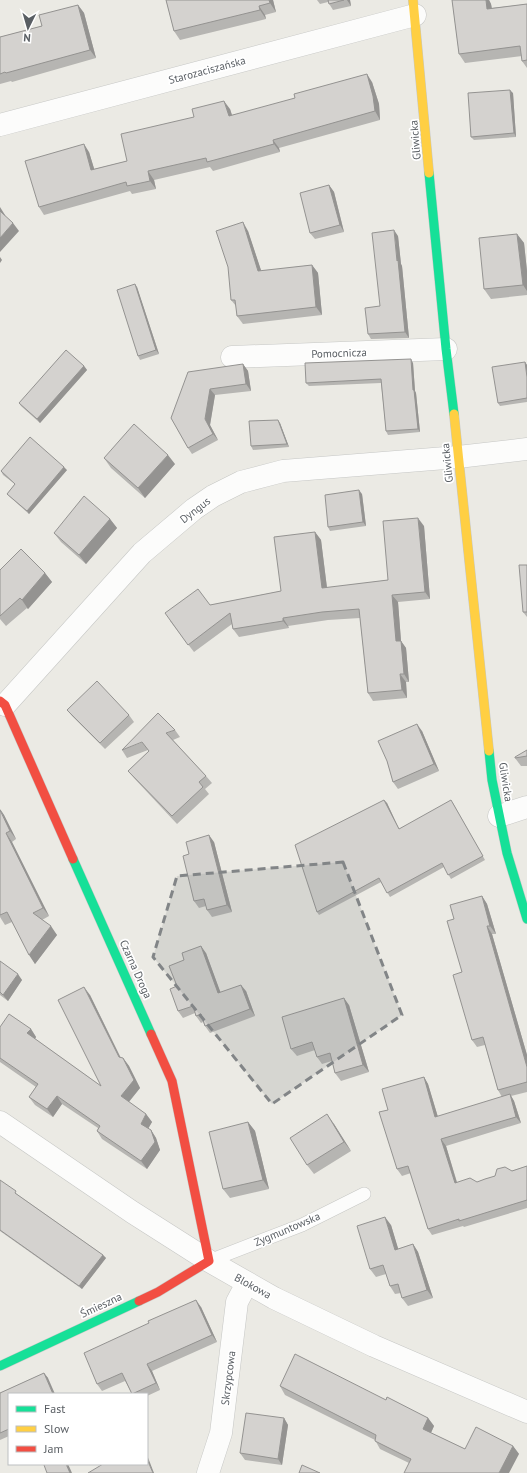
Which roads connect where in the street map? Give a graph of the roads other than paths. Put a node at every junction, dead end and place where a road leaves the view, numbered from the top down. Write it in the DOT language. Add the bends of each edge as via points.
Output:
graph roads {
  1 [pos="414,7"];
  2 [pos="0,125"];
  3 [pos="446,349"];
  4 [pos="232,357"];
  5 [pos="527,449"];
  6 [pos="458,457"];
  7 [pos="2,703"];
  8 [pos="527,807"];
  9 [pos="499,816"];
  10 [pos="527,919"];
  11 [pos="0,1122"];
  12 [pos="364,1194"];
  13 [pos="209,1261"];
  14 [pos="247,1283"];
  15 [pos="0,1366"];
  16 [pos="527,1412"];
  17 [pos="211,1472"];
  1 -- 2 [label="street, Starozaciszańska"];
  1 -- 3 [label="street, Gliwicka"];
  3 -- 4 [label="street, Pomocnicza"];
  3 -- 6 [label="street, Gliwicka"];
  5 -- 6 [label="street, Dyngus"];
  6 -- 7 [label="street, Dyngus" via="283,471 241,482 213,496 142,553"];
  6 -- 9 [label="street, Gliwicka" via="492,780"];
  7 -- 13 [label="street, Czarna Droga" via="172,1081"];
  8 -- 9 [label="street"];
  9 -- 10 [label="street, Gliwicka"];
  11 -- 13 [label="street, Blokowa"];
  12 -- 13 [label="lane, Zygmuntowska" via="302,1225"];
  13 -- 14 [label="street, Blokowa"];
  13 -- 15 [label="street, Śmieszna" via="158,1292"];
  14 -- 16 [label="street, Blokowa" via="374,1346"];
  14 -- 17 [label="street, Skrzypcowa" via="237,1302 221,1433"];
}
